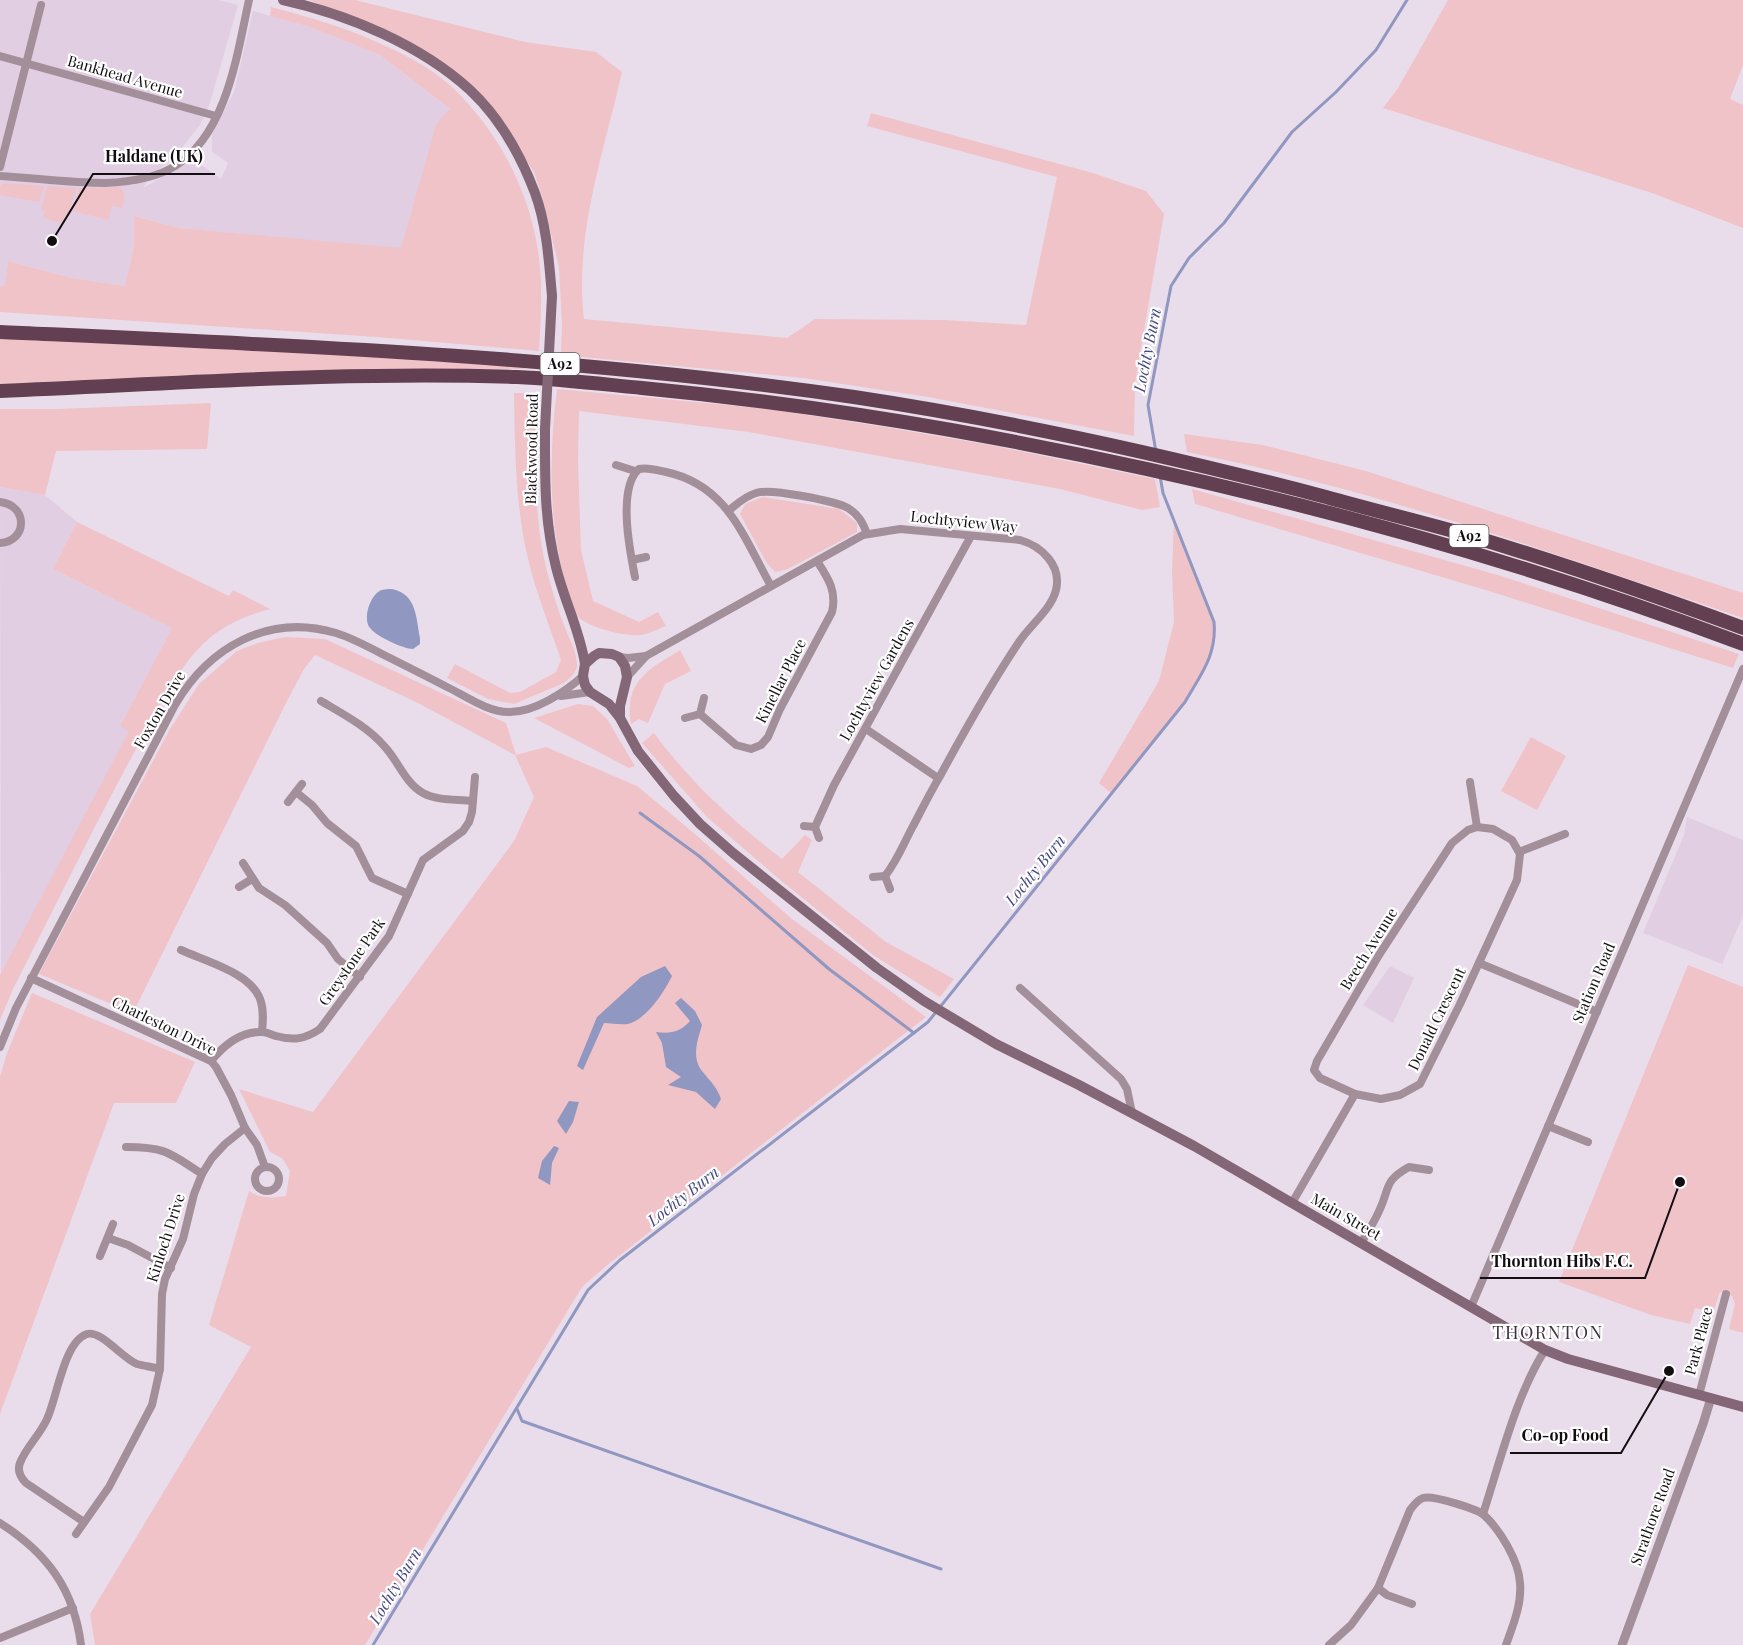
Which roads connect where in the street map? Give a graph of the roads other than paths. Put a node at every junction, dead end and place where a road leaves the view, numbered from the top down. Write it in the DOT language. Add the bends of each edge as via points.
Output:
graph roads {
  1 [pos="249,0"];
  2 [pos="283,0"];
  3 [pos="41,5"];
  4 [pos="0,56"];
  5 [pos="26,63"];
  6 [pos="216,116"];
  7 [pos="0,167"];
  8 [pos="0,176"];
  9 [pos="0,332"];
  10 [pos="0,390"];
  11 [pos="616,465"];
  12 [pos="635,471"];
  13 [pos="0,502"];
  14 [pos="728,511"];
  15 [pos="867,534"];
  16 [pos="971,536"];
  17 [pos="1,544"];
  18 [pos="646,557"];
  19 [pos="632,560"];
  20 [pos="817,561"];
  21 [pos="635,578"];
  22 [pos="771,586"];
  23 [pos="1736,626"];
  24 [pos="579,639"];
  25 [pos="1743,644"];
  26 [pos="605,652"];
  27 [pos="646,656"];
  28 [pos="618,657"];
  29 [pos="585,664"];
  30 [pos="1743,669"];
  31 [pos="583,676"];
  32 [pos="626,681"];
  33 [pos="595,694"];
  34 [pos="556,696"];
  35 [pos="704,698"];
  36 [pos="321,701"];
  37 [pos="700,714"];
  38 [pos="620,718"];
  39 [pos="685,718"];
  40 [pos="866,729"];
  41 [pos="475,777"];
  42 [pos="938,778"];
  43 [pos="1470,782"];
  44 [pos="302,784"];
  45 [pos="296,792"];
  46 [pos="473,801"];
  47 [pos="288,802"];
  48 [pos="804,826"];
  49 [pos="815,827"];
  50 [pos="1477,827"];
  51 [pos="1564,834"];
  52 [pos="819,838"];
  53 [pos="1519,852"];
  54 [pos="243,863"];
  55 [pos="885,876"];
  56 [pos="873,877"];
  57 [pos="252,879"];
  58 [pos="239,887"];
  59 [pos="890,889"];
  60 [pos="408,894"];
  61 [pos="182,950"];
  62 [pos="1479,963"];
  63 [pos="360,977"];
  64 [pos="31,978"];
  65 [pos="1020,988"];
  66 [pos="1597,1012"];
  67 [pos="262,1032"];
  68 [pos="0,1047"];
  69 [pos="211,1060"];
  70 [pos="1355,1095"];
  71 [pos="1132,1113"];
  72 [pos="1548,1126"];
  73 [pos="245,1128"];
  74 [pos="1588,1142"];
  75 [pos="126,1148"];
  76 [pos="265,1167"];
  77 [pos="1429,1170"];
  78 [pos="202,1174"];
  79 [pos="1292,1203"];
  80 [pos="113,1224"];
  81 [pos="108,1238"];
  82 [pos="1361,1243"];
  83 [pos="100,1256"];
  84 [pos="171,1268"];
  85 [pos="1726,1293"];
  86 [pos="1471,1307"];
  87 [pos="1545,1350"];
  88 [pos="160,1369"];
  89 [pos="1699,1395"];
  90 [pos="1711,1398"];
  91 [pos="1743,1407"];
  92 [pos="1483,1514"];
  93 [pos="84,1522"];
  94 [pos="0,1523"];
  95 [pos="76,1534"];
  96 [pos="1378,1588"];
  97 [pos="1412,1604"];
  98 [pos="73,1608"];
  99 [pos="0,1638"];
  100 [pos="81,1645"];
  101 [pos="1329,1645"];
  102 [pos="1506,1645"];
  103 [pos="1622,1645"];
  1 -- 6 [label="street" via="233,71"];
  2 -- 24 [label="main road, Blackwood Road, bridge" via="331,13 375,31 441,67 470,90 508,138 521,162 536,195 548,243 552,296 545,429 546,515 565,599"];
  3 -- 5 [label="street"];
  4 -- 5 [label="street, Bankhead Avenue"];
  5 -- 6 [label="street, Bankhead Avenue"];
  5 -- 7 [label="street"];
  6 -- 8 [label="street" via="194,149 175,166 150,177 105,183"];
  9 -- 23 [label="highway, A92" via="534,361 870,400 1204,465 1464,534"];
  10 -- 25 [label="highway, A92" via="356,376 523,377 800,406 912,423 1200,480 1458,548"];
  11 -- 12 [label="street"];
  12 -- 14 [label="street" via="644,468 696,482"];
  12 -- 19 [label="street" via="626,519"];
  13 -- 17 [label="street" via="14,507 21,522 16,536"];
  14 -- 15 [label="street" via="758,492 777,492 842,505 861,520"];
  14 -- 22 [label="street"];
  15 -- 16 [label="street, Lochtyview Way" via="900,529"];
  15 -- 20 [label="street, Lochtyview Way"];
  16 -- 40 [label="street, Lochtyview Gardens"];
  16 -- 42 [label="street, Lochtyview Way" via="1031,543 1053,565 1056,590 976,710"];
  18 -- 19 [label="street"];
  19 -- 21 [label="street"];
  20 -- 22 [label="street, Lochtyview Way"];
  20 -- 37 [label="street, Kinellar Place" via="832,586 832,612 765,741 758,747 742,748"];
  22 -- 27 [label="street, Lochtyview Way"];
  24 -- 26 [label="main road"];
  24 -- 29 [label="main road, Blackwood Road"];
  26 -- 28 [label="main road"];
  26 -- 29 [label="main road"];
  27 -- 28 [label="street, Lochtyview Way"];
  27 -- 32 [label="street, Lochtyview Way"];
  28 -- 32 [label="main road" via="626,666"];
  29 -- 31 [label="main road"];
  30 -- 66 [label="street, Station Road"];
  31 -- 33 [label="main road" via="585,685"];
  31 -- 34 [label="street, Foxton Drive"];
  32 -- 33 [label="main road" via="617,694"];
  32 -- 38 [label="main road"];
  33 -- 34 [label="street, Foxton Drive"];
  33 -- 38 [label="main road, Main Street"];
  34 -- 64 [label="street, Foxton Drive" via="517,712 498,711 353,639 325,630 283,629 238,642 209,661 185,688"];
  35 -- 37 [label="street"];
  36 -- 46 [label="street" via="384,745 420,792 430,797"];
  37 -- 39 [label="street"];
  38 -- 71 [label="main road, Main Street" via="638,751 700,824 877,968 996,1044"];
  40 -- 42 [label="street"];
  40 -- 49 [label="street, Lochtyview Gardens"];
  41 -- 46 [label="street, Greystone Park"];
  42 -- 55 [label="street, Lochtyview Way"];
  43 -- 50 [label="street"];
  44 -- 45 [label="street"];
  45 -- 47 [label="street"];
  45 -- 60 [label="street" via="356,846 372,878"];
  46 -- 60 [label="street, Greystone Park" via="463,831 423,860"];
  48 -- 49 [label="street"];
  49 -- 52 [label="street"];
  50 -- 53 [label="street" via="1493,829 1512,840"];
  50 -- 70 [label="street, Beech Avenue" via="1452,843 1317,1060 1314,1070 1320,1078"];
  51 -- 53 [label="street"];
  53 -- 62 [label="street, Donald Crescent" via="1517,880"];
  54 -- 57 [label="street"];
  55 -- 56 [label="street"];
  55 -- 59 [label="street"];
  57 -- 58 [label="street"];
  57 -- 63 [label="street" via="327,943 338,959"];
  60 -- 63 [label="street, Greystone Park" via="390,936"];
  61 -- 67 [label="street" via="251,983 261,1001"];
  62 -- 66 [label="street"];
  62 -- 70 [label="street, Donald Crescent" via="1420,1084 1400,1095 1381,1099"];
  63 -- 67 [label="street, Greystone Park" via="320,1029 309,1036 291,1039"];
  64 -- 68 [label="street, Foxton Drive"];
  64 -- 69 [label="street, Charleston Drive"];
  65 -- 71 [label="street" via="1121,1079"];
  66 -- 72 [label="street, Station Road"];
  67 -- 69 [label="street, Greystone Park" via="236,1038"];
  69 -- 73 [label="street, Charleston Drive"];
  70 -- 79 [label="street"];
  71 -- 79 [label="main road, Main Street"];
  72 -- 74 [label="street"];
  72 -- 86 [label="street, Station Road"];
  73 -- 76 [label="street, Charleston Drive"];
  73 -- 78 [label="street, Kinloch Drive" via="225,1144"];
  75 -- 78 [label="street" via="169,1152"];
  77 -- 82 [label="street" via="1409,1167 1393,1179"];
  78 -- 84 [label="street, Kinloch Drive"];
  79 -- 82 [label="main road, Main Street"];
  80 -- 81 [label="street"];
  81 -- 83 [label="street"];
  81 -- 84 [label="street"];
  82 -- 86 [label="main road, Main Street"];
  84 -- 88 [label="street, Kinloch Drive" via="161,1302"];
  85 -- 89 [label="street, Park Place"];
  86 -- 87 [label="main road, Main Street"];
  87 -- 89 [label="main road, Main Street"];
  87 -- 92 [label="street" via="1524,1391"];
  88 -- 93 [label="street, Kinloch Drive" via="146,1420"];
  88 -- 93 [label="street" via="138,1364 93,1333 84,1335 72,1347 52,1408 19,1464 19,1471 26,1483"];
  89 -- 90 [label="main road, Main Street"];
  90 -- 91 [label="main road, Main Street"];
  90 -- 103 [label="street, Strathore Road"];
  92 -- 96 [label="street" via="1434,1497 1416,1501"];
  92 -- 102 [label="street" via="1509,1548 1520,1582 1519,1603"];
  93 -- 95 [label="street, Kinloch Drive"];
  94 -- 98 [label="street" via="45,1558"];
  96 -- 97 [label="street"];
  96 -- 101 [label="street" via="1352,1625"];
  98 -- 99 [label="street"];
  98 -- 100 [label="street"];
}
